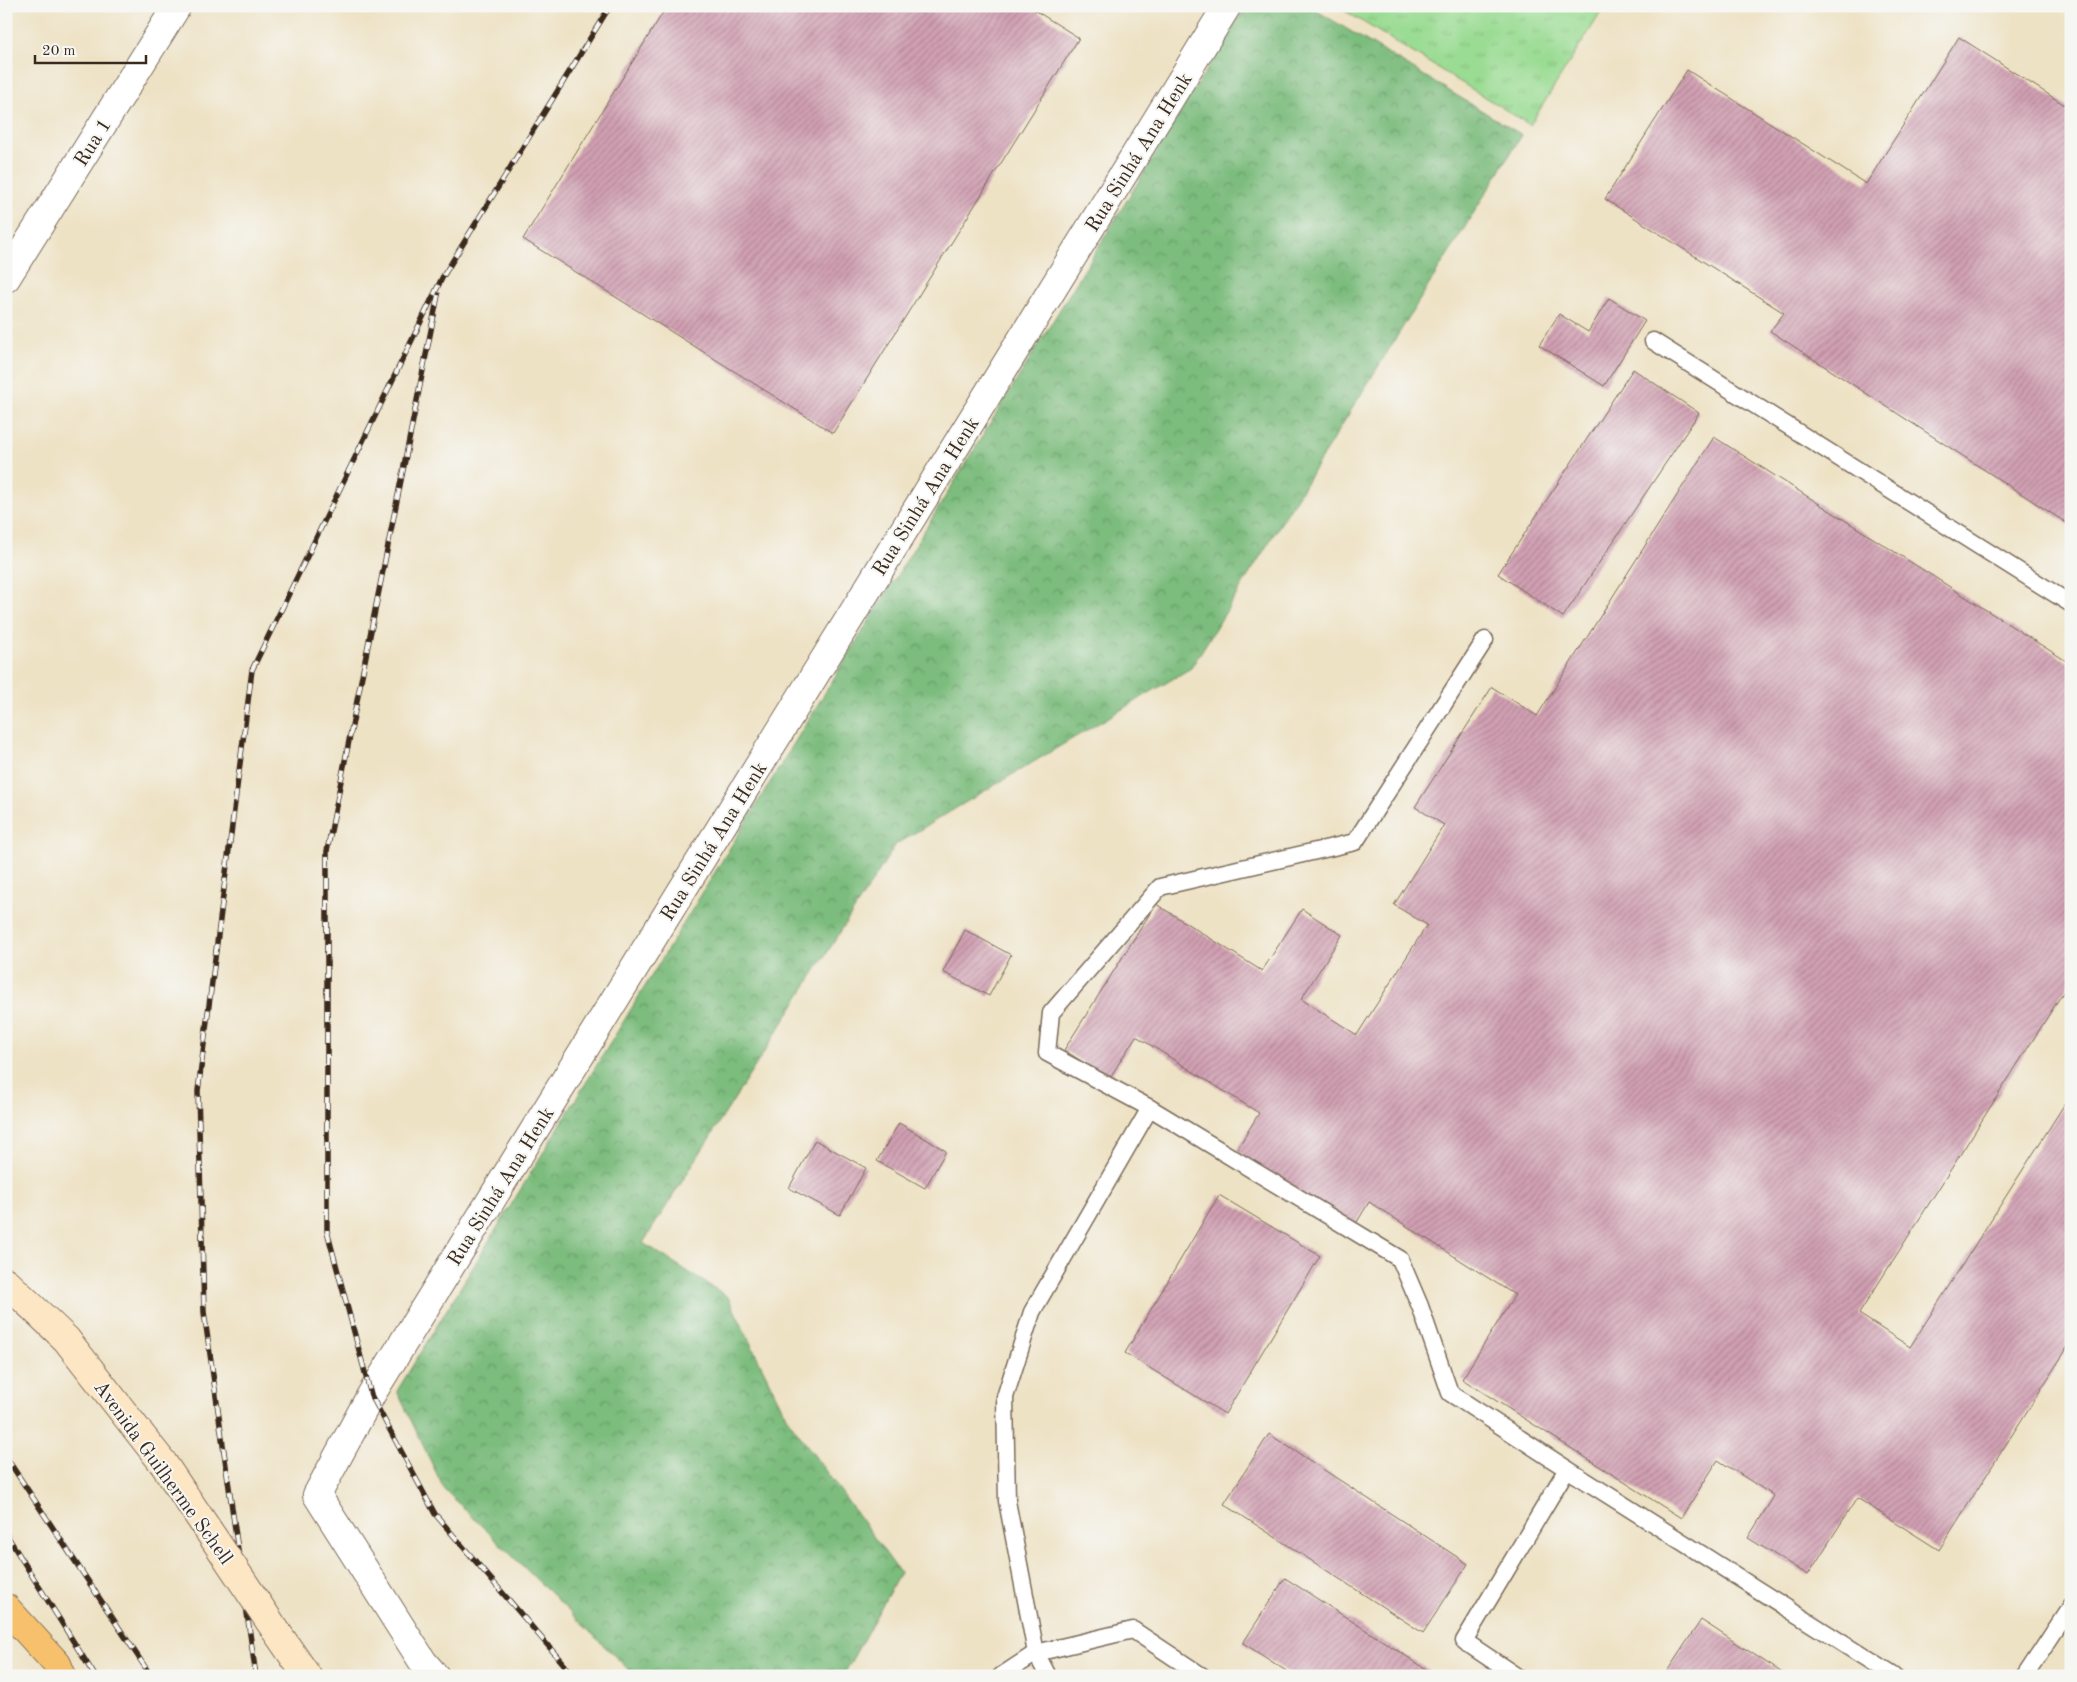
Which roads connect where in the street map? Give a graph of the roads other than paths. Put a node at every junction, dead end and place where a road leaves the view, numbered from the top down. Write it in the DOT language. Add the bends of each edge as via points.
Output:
graph roads {
  1 [pos="177,6"];
  2 [pos="1227,6"];
  3 [pos="6,278"];
  4 [pos="1653,341"];
  5 [pos="2071,604"];
  6 [pos="1485,640"];
  7 [pos="1150,1108"];
  8 [pos="6,1282"];
  9 [pos="1566,1469"];
  10 [pos="2071,1606"];
  11 [pos="6,1608"];
  12 [pos="1036,1653"];
  13 [pos="62,1676"];
  14 [pos="307,1676"];
  15 [pos="435,1676"];
  16 [pos="1001,1676"];
  17 [pos="1048,1676"];
  18 [pos="1202,1676"];
  19 [pos="1516,1676"];
  20 [pos="1894,1676"];
  21 [pos="2025,1676"];
  1 -- 3 [label="street, Rua 1"];
  2 -- 15 [label="street, Rua Sinhá Ana Henk" via="371,1396 317,1495"];
  4 -- 5 [label="lane"];
  6 -- 7 [label="lane" via="1354,842 1160,887 1051,1013 1047,1053"];
  7 -- 9 [label="lane" via="1400,1259 1450,1393"];
  7 -- 12 [label="lane" via="1032,1312 1005,1397 1007,1501"];
  8 -- 14 [label="main road, Avenida Guilherme Schell, bridge" via="66,1339 163,1463"];
  9 -- 19 [label="lane" via="1464,1641"];
  9 -- 20 [label="lane"];
  10 -- 21 [label="lane"];
  11 -- 13 [label="highway" via="57,1664"];
  12 -- 16 [label="lane"];
  12 -- 17 [label="lane"];
  12 -- 18 [label="lane" via="1133,1630"];
}
